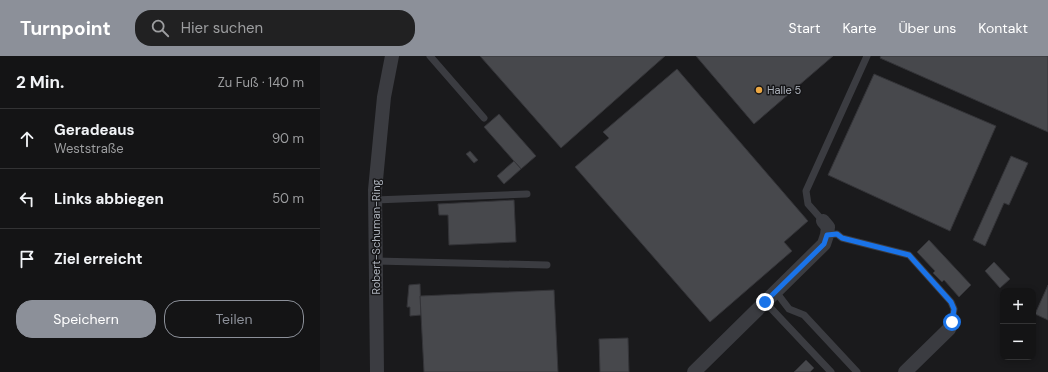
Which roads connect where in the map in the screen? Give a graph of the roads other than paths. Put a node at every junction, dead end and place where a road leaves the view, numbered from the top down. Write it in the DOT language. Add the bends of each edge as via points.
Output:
graph roads {
  1 [pos="392,56"];
  2 [pos="430,56"];
  3 [pos="867,56"];
  4 [pos="484,118"];
  5 [pos="527,194"];
  6 [pos="375,200"];
  7 [pos="823,221"];
  8 [pos="827,235"];
  9 [pos="376,261"];
  10 [pos="547,265"];
  11 [pos="776,292"];
  12 [pos="765,302"];
  13 [pos="952,322"];
  14 [pos="377,372"];
  15 [pos="694,372"];
  16 [pos="831,372"];
  17 [pos="857,372"];
  18 [pos="906,372"];
  1 -- 6 [label="street, Robert-Schuman-Ring" via="384,97"];
  2 -- 4 [label="lane"];
  3 -- 7 [label="lane" via="806,191 808,204"];
  5 -- 6 [label="lane"];
  6 -- 9 [label="street, Robert-Schuman-Ring"];
  7 -- 8 [label="street" via="828,227"];
  8 -- 11 [label="street" via="824,244"];
  8 -- 13 [label="lane" via="837,234 842,238 909,255 951,302 954,309"];
  9 -- 10 [label="lane"];
  9 -- 14 [label="street, Robert-Schuman-Ring"];
  11 -- 12 [label="street"];
  11 -- 17 [label="lane" via="789,309 804,316"];
  12 -- 15 [label="street"];
  12 -- 16 [label="lane"];
  13 -- 18 [label="street" via="949,329"];
}
